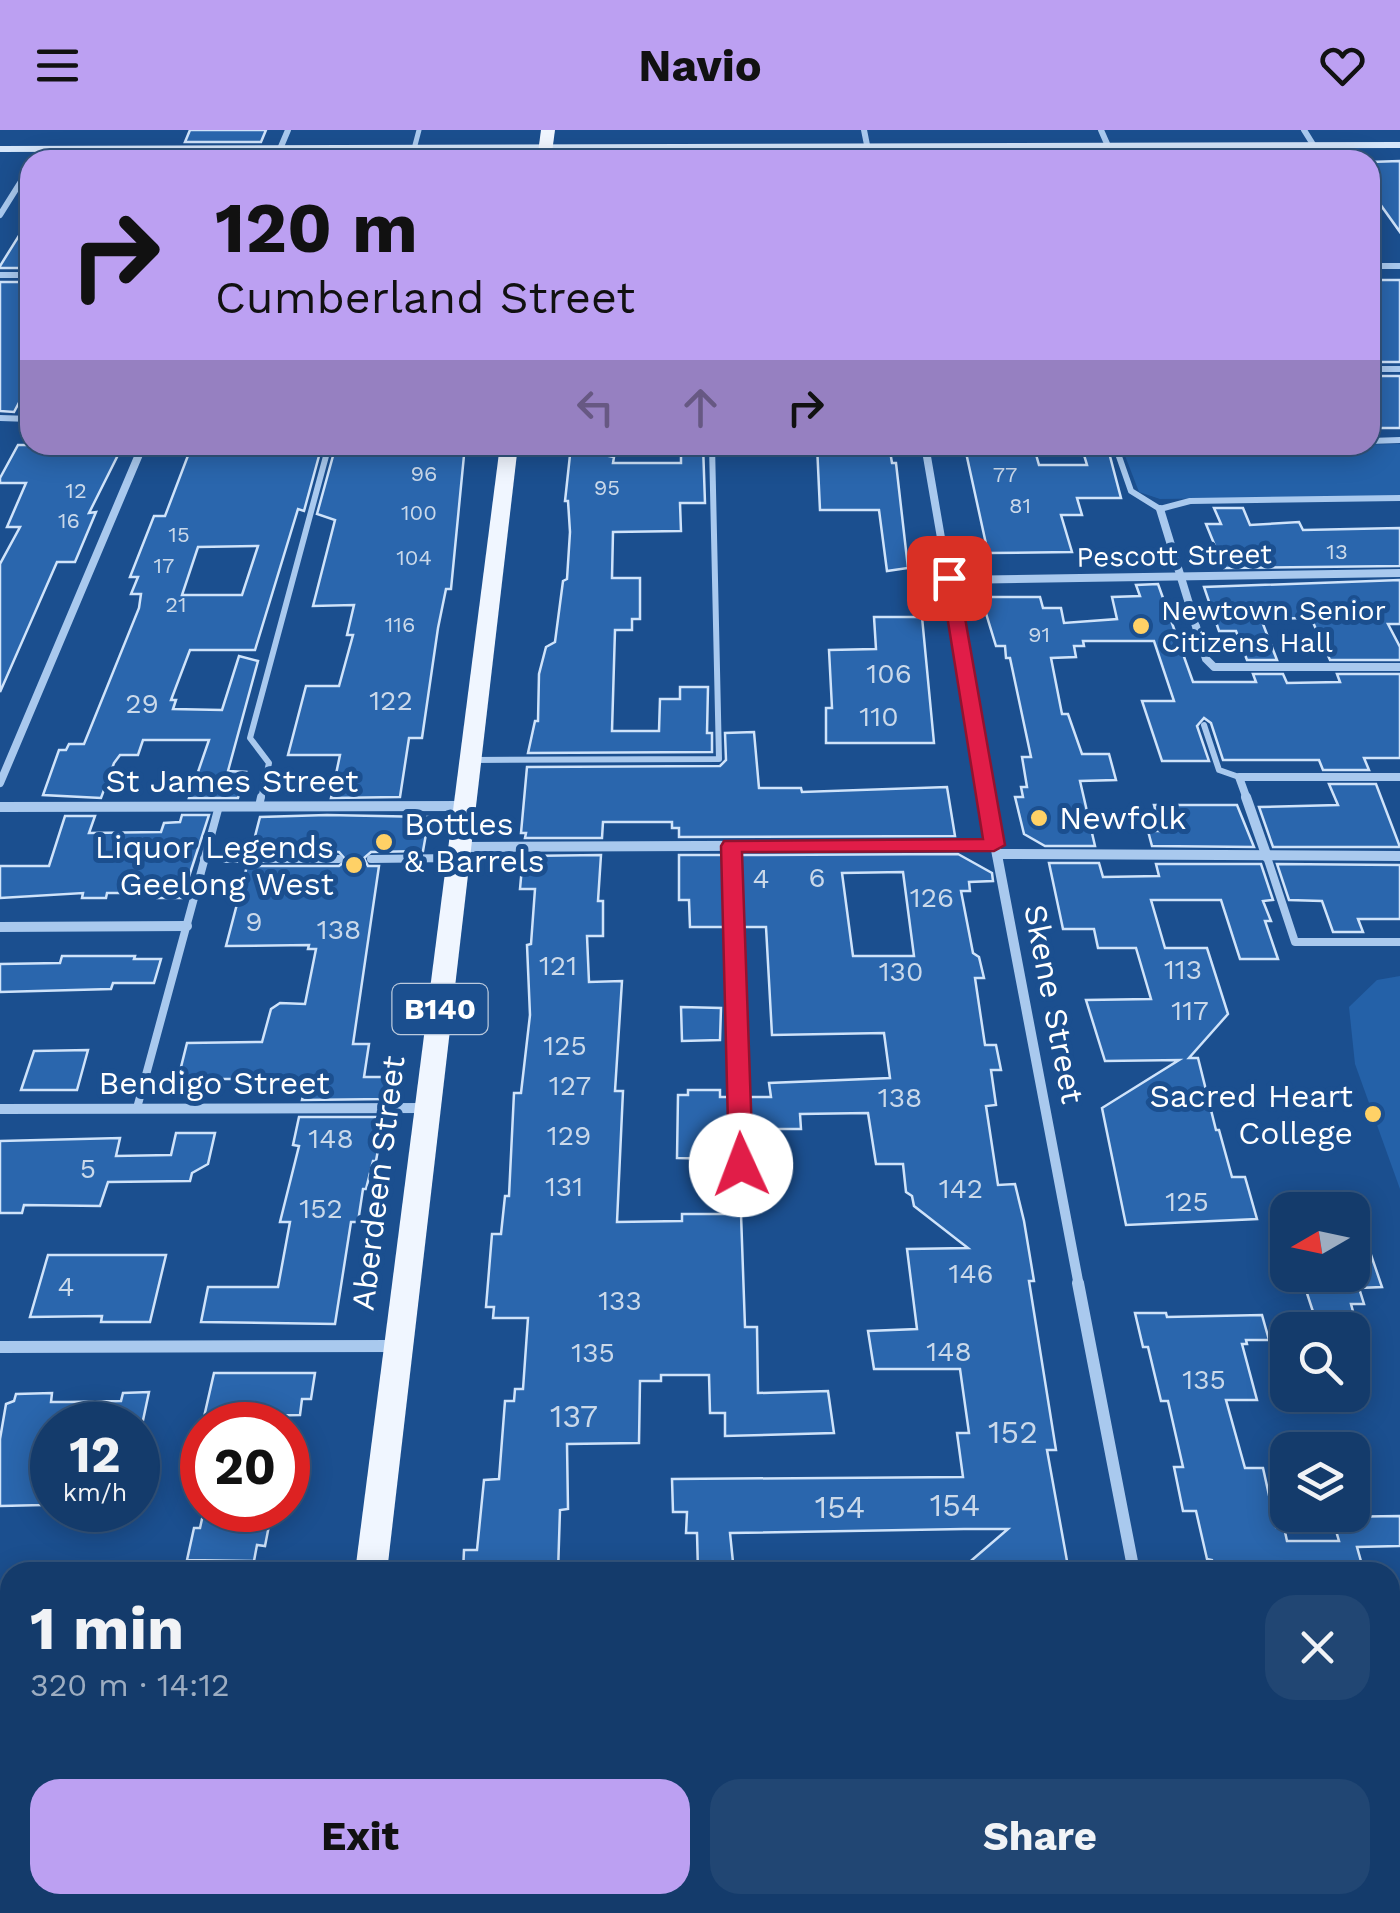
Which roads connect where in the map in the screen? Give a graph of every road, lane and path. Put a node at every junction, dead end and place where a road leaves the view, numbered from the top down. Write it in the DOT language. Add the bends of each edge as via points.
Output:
graph roads {
  1 [pos="864,130"];
  2 [pos="1101,130"];
  3 [pos="1304,130"];
  4 [pos="1400,145"];
  5 [pos="1108,146"];
  6 [pos="1314,146"];
  7 [pos="867,147"];
  8 [pos="729,150"];
  9 [pos="868,150"];
  10 [pos="20,183"];
  11 [pos="0,216"];
  12 [pos="139,455"];
  13 [pos="326,455"];
  14 [pos="509,455"];
  15 [pos="712,455"];
  16 [pos="927,455"];
  17 [pos="1118,455"];
  18 [pos="1400,498"];
  19 [pos="1160,509"];
  20 [pos="1400,573"];
  21 [pos="1178,579"];
  22 [pos="950,580"];
  23 [pos="1400,667"];
  24 [pos="1204,724"];
  25 [pos="470,760"];
  26 [pos="1400,777"];
  27 [pos="1239,778"];
  28 [pos="0,783"];
  29 [pos="219,806"];
  30 [pos="259,806"];
  31 [pos="465,806"];
  32 [pos="0,807"];
  33 [pos="731,846"];
  34 [pos="996,849"];
  35 [pos="459,853"];
  36 [pos="1400,856"];
  37 [pos="1268,857"];
  38 [pos="339,859"];
  39 [pos="371,859"];
  40 [pos="204,860"];
  41 [pos="187,926"];
  42 [pos="0,927"];
  43 [pos="1400,942"];
  44 [pos="0,1108"];
  45 [pos="137,1108"];
  46 [pos="428,1108"];
  47 [pos="741,1165"];
  48 [pos="399,1346"];
  49 [pos="0,1348"];
  50 [pos="372,1562"];
  51 [pos="1132,1562"];
  1 -- 7 [label="street"];
  2 -- 5 [label="street"];
  3 -- 6 [label="street"];
  4 -- 6 [label="street"];
  5 -- 6 [label="street"];
  5 -- 7 [label="street"];
  7 -- 8 [label="street"];
  7 -- 9 [label="street"];
  10 -- 11 [label="street"];
  12 -- 28 [label="street"];
  13 -- 30 [label="lane" via="250,738 268,763"];
  14 -- 25 [label="main road, Aberdeen Street / B140"];
  15 -- 25 [label="lane" via="718,759"];
  16 -- 22 [label="street, Skene Street"];
  17 -- 19 [label="lane" via="1131,491"];
  18 -- 19 [label="lane" via="1190,502"];
  19 -- 21 [label="street"];
  20 -- 21 [label="street, Pescott Street"];
  21 -- 22 [label="street, Pescott Street"];
  21 -- 23 [label="street" via="1214,667"];
  22 -- 34 [label="street, Skene Street"];
  24 -- 27 [label="lane" via="1219,770"];
  25 -- 31 [label="main road, Aberdeen Street / B140"];
  26 -- 27 [label="street"];
  27 -- 37 [label="street"];
  29 -- 30 [label="street, St James Street"];
  29 -- 32 [label="street, St James Street"];
  29 -- 40 [label="lane"];
  30 -- 31 [label="street, St James Street"];
  31 -- 35 [label="main road, Aberdeen Street / B140"];
  33 -- 34 [label="street"];
  33 -- 35 [label="street"];
  33 -- 47 [label="lane"];
  34 -- 37 [label="street"];
  34 -- 51 [label="street, Skene Street"];
  35 -- 39 [label="lane"];
  35 -- 46 [label="main road, Aberdeen Street / B140"];
  36 -- 37 [label="street"];
  37 -- 43 [label="lane" via="1295,942"];
  38 -- 40 [label="lane"];
  40 -- 41 [label="lane"];
  41 -- 42 [label="street"];
  41 -- 45 [label="lane"];
  44 -- 45 [label="street, Bendigo Street"];
  45 -- 46 [label="street, Bendigo Street"];
  46 -- 48 [label="main road, Aberdeen Street / B140"];
  48 -- 49 [label="street"];
  48 -- 50 [label="main road, Aberdeen Street / B140"];
}
